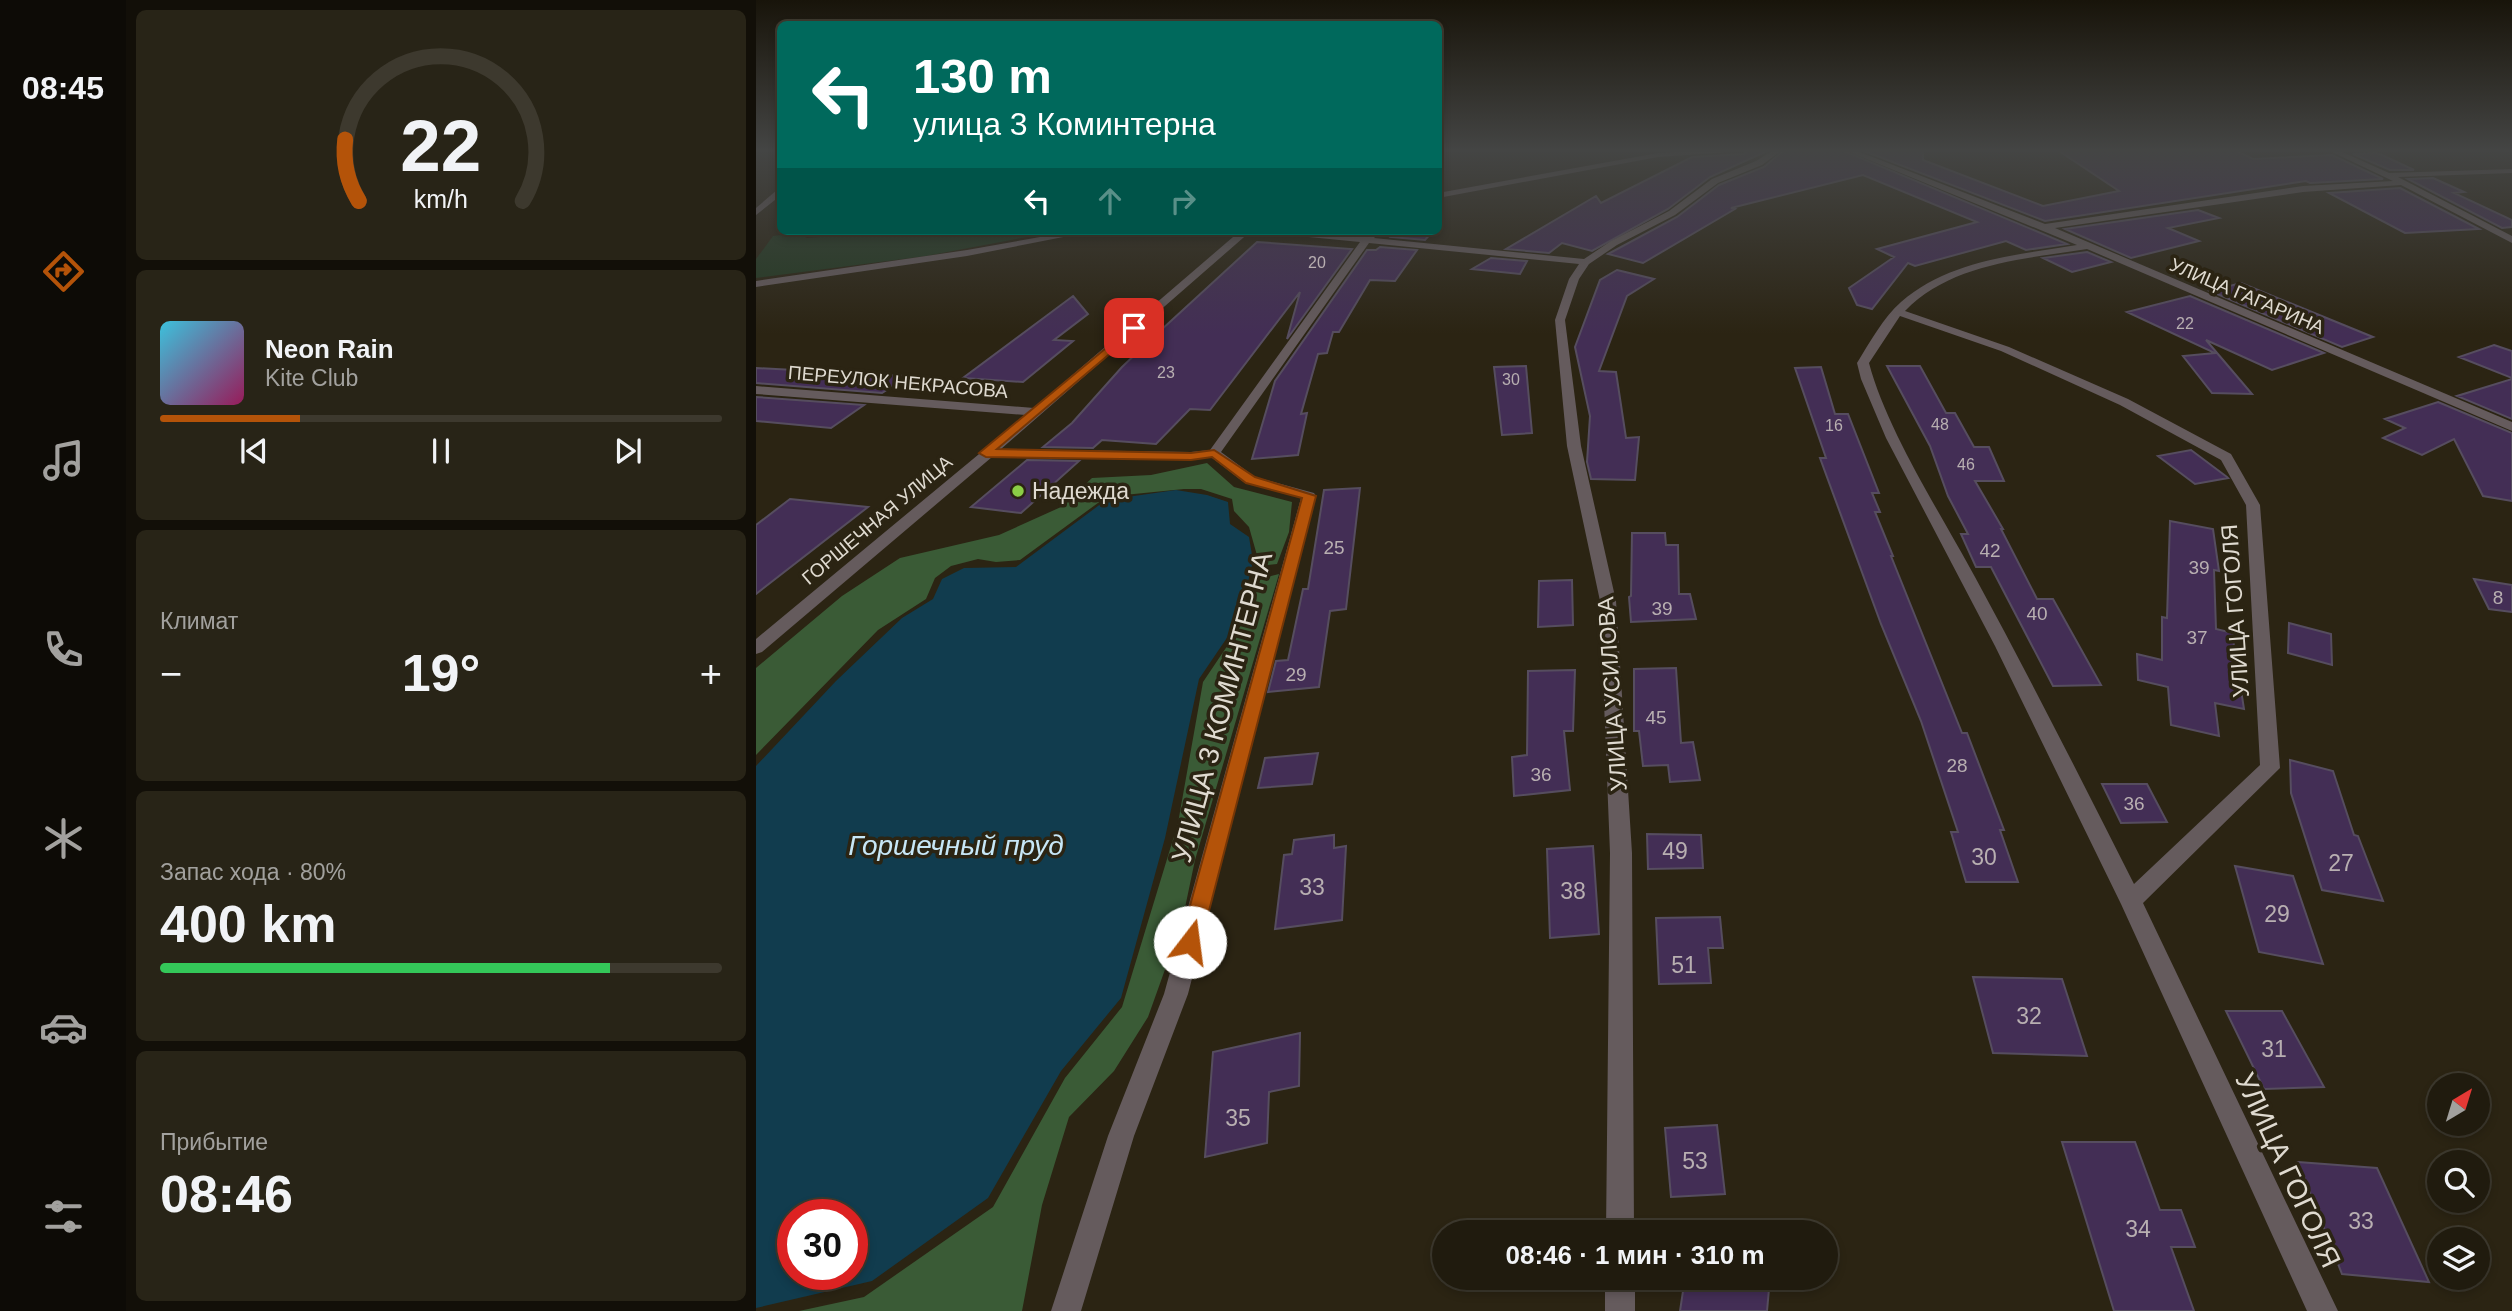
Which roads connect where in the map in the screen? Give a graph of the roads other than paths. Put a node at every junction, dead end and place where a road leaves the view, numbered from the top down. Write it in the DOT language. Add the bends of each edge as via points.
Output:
graph roads {
  1 [pos="1673,212"];
  2 [pos="2007,212"];
  3 [pos="2146,212"];
  4 [pos="2457,212"];
  5 [pos="2045,227"];
  6 [pos="1067,235"];
  7 [pos="1241,235"];
  8 [pos="1371,235"];
  9 [pos="2512,240"];
  10 [pos="2087,246"];
  11 [pos="1586,262"];
  12 [pos="756,284"];
  13 [pos="1898,312"];
  14 [pos="756,390"];
  15 [pos="1037,412"];
  16 [pos="2512,427"];
  17 [pos="986,453"];
  18 [pos="1214,453"];
  19 [pos="756,648"];
  20 [pos="2131,901"];
  21 [pos="1620,1220"];
  22 [pos="1620,1290"];
  23 [pos="1066,1311"];
  24 [pos="1620,1311"];
  25 [pos="2323,1311"];
  1 -- 11 [label="street, УЛИЦА УСИЛОВА"];
  2 -- 5 [label="street, УЛИЦА ГАГАРИНА"];
  3 -- 5 [label="street"];
  4 -- 9 [label="street"];
  5 -- 10 [label="street, УЛИЦА ГАГАРИНА"];
  6 -- 12 [label="street"];
  7 -- 15 [label="street, ГОРШЕЧНАЯ УЛИЦА"];
  8 -- 11 [label="street"];
  8 -- 18 [label="street"];
  10 -- 13 [label="street, УЛИЦА ГОГОЛЯ" via="1940,279"];
  10 -- 16 [label="street, УЛИЦА ГАГАРИНА"];
  11 -- 21 [label="street, УЛИЦА УСИЛОВА" via="1574,279 1560,320 1574,446 1608,601 1621,853"];
  13 -- 20 [label="street, УЛИЦА ГОГОЛЯ" via="1863,363 1867,379"];
  13 -- 20 [label="street, УЛИЦА ГОГОЛЯ" via="2005,349 2124,402 2227,457 2253,505 2270,768"];
  14 -- 15 [label="street, ПЕРЕУЛОК НЕКРАСОВА"];
  15 -- 17 [label="street, ГОРШЕЧНАЯ УЛИЦА"];
  17 -- 18 [label="street"];
  17 -- 19 [label="street, ГОРШЕЧНАЯ УЛИЦА"];
  18 -- 23 [label="street, УЛИЦА 3 КОМИНТЕРНА" via="1250,480 1309,496 1176,994 1121,1136"];
  20 -- 25 [label="street, УЛИЦА ГОГОЛЯ"];
  22 -- 24 [label="street"];
}
